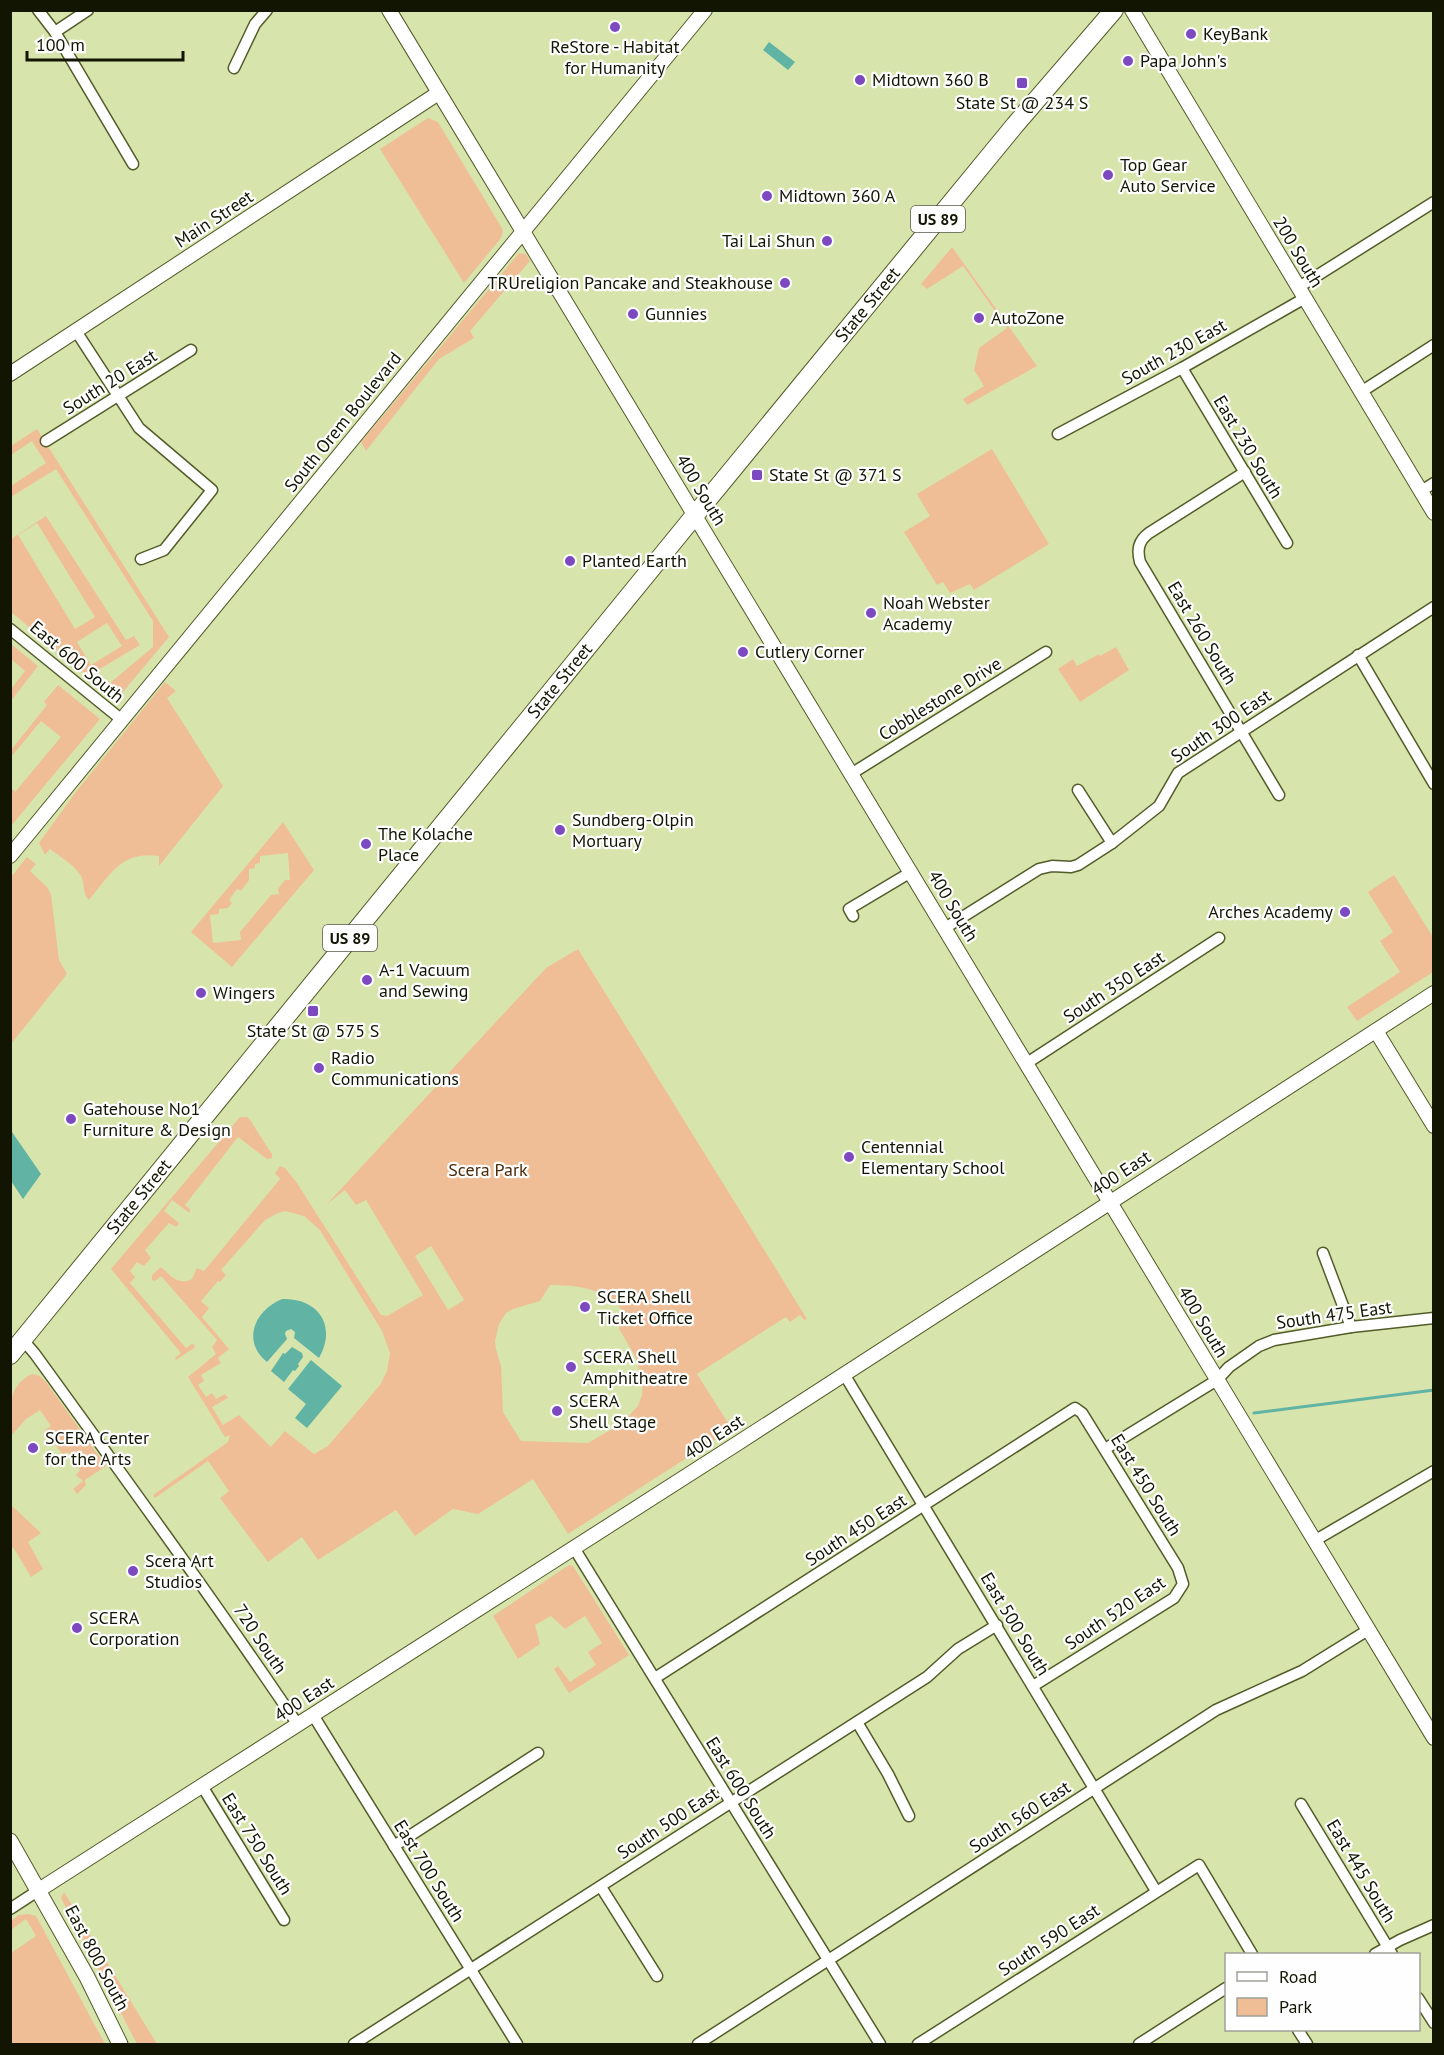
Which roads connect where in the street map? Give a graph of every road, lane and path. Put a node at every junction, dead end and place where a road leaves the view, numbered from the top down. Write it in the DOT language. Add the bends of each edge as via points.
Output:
graph roads {
  1 [pos="38,10"];
  2 [pos="88,10"];
  3 [pos="267,10"];
  4 [pos="389,10"];
  5 [pos="705,10"];
  6 [pos="1114,10"];
  7 [pos="1132,10"];
  8 [pos="55,32"];
  9 [pos="234,68"];
  10 [pos="437,94"];
  11 [pos="133,164"];
  12 [pos="1434,202"];
  13 [pos="523,231"];
  14 [pos="1302,292"];
  15 [pos="76,331"];
  16 [pos="1434,345"];
  17 [pos="191,350"];
  18 [pos="1182,368"];
  19 [pos="10,374"];
  20 [pos="1361,392"];
  21 [pos="118,396"];
  22 [pos="1058,434"];
  23 [pos="46,441"];
  24 [pos="1245,472"];
  25 [pos="1434,483"];
  26 [pos="1421,491"];
  27 [pos="1434,513"];
  28 [pos="695,515"];
  29 [pos="1287,543"];
  30 [pos="141,559"];
  31 [pos="1434,607"];
  32 [pos="10,629"];
  33 [pos="1046,652"];
  34 [pos="1358,655"];
  35 [pos="122,720"];
  36 [pos="1242,732"];
  37 [pos="851,774"];
  38 [pos="1434,784"];
  39 [pos="1078,790"];
  40 [pos="1279,795"];
  41 [pos="1112,843"];
  42 [pos="10,856"];
  43 [pos="911,872"];
  44 [pos="853,916"];
  45 [pos="945,928"];
  46 [pos="1219,938"];
  47 [pos="1434,993"];
  48 [pos="1376,1031"];
  49 [pos="1027,1063"];
  50 [pos="1434,1126"];
  51 [pos="1110,1202"];
  52 [pos="1323,1253"];
  53 [pos="1434,1318"];
  54 [pos="1351,1327"];
  55 [pos="23,1340"];
  56 [pos="10,1355"];
  57 [pos="844,1374"];
  58 [pos="1217,1380"];
  59 [pos="1075,1408"];
  60 [pos="1105,1449"];
  61 [pos="1434,1471"];
  62 [pos="923,1506"];
  63 [pos="1314,1541"];
  64 [pos="573,1548"];
  65 [pos="1183,1584"];
  66 [pos="997,1625"];
  67 [pos="1368,1630"];
  68 [pos="655,1678"];
  69 [pos="1033,1686"];
  70 [pos="313,1715"];
  71 [pos="857,1722"];
  72 [pos="298,1725"];
  73 [pos="1434,1738"];
  74 [pos="538,1753"];
  75 [pos="202,1786"];
  76 [pos="1095,1788"];
  77 [pos="731,1803"];
  78 [pos="1301,1804"];
  79 [pos="909,1816"];
  80 [pos="10,1841"];
  81 [pos="394,1846"];
  82 [pos="601,1887"];
  83 [pos="39,1890"];
  84 [pos="1156,1891"];
  85 [pos="10,1908"];
  86 [pos="284,1920"];
  87 [pos="1434,1925"];
  88 [pos="1390,1951"];
  89 [pos="1251,1953"];
  90 [pos="828,1960"];
  91 [pos="470,1970"];
  92 [pos="657,1976"];
  93 [pos="1225,1989"];
  94 [pos="1420,2000"];
  95 [pos="1434,2023"];
  96 [pos="1299,2031"];
  97 [pos="120,2044"];
  98 [pos="354,2044"];
  99 [pos="517,2044"];
  100 [pos="698,2044"];
  101 [pos="880,2044"];
  102 [pos="918,2044"];
  103 [pos="1139,2044"];
  104 [pos="1307,2044"];
  1 -- 8 [label="street"];
  2 -- 8 [label="street"];
  3 -- 9 [label="street" via="255,24"];
  4 -- 10 [label="street, 400 South"];
  5 -- 13 [label="street, South Orem Boulevard"];
  6 -- 28 [label="main road, State Street / US 89"];
  7 -- 14 [label="street, 200 South"];
  8 -- 11 [label="street"];
  10 -- 13 [label="street, 400 South"];
  10 -- 15 [label="street, Main Street"];
  12 -- 14 [label="street, South 230 East"];
  13 -- 28 [label="street, 400 South"];
  13 -- 35 [label="street, South Orem Boulevard"];
  14 -- 18 [label="street, South 230 East"];
  14 -- 20 [label="street, 200 South"];
  15 -- 19 [label="street, Main Street"];
  15 -- 21 [label="street"];
  16 -- 20 [label="street"];
  17 -- 21 [label="street, South 20 East"];
  18 -- 22 [label="street, South 230 East"];
  18 -- 24 [label="street, East 230 South"];
  20 -- 26 [label="street, 200 South"];
  21 -- 23 [label="street, South 20 East"];
  21 -- 30 [label="street" via="139,428 212,490 164,550"];
  24 -- 29 [label="street, East 230 South"];
  24 -- 36 [label="street, East 260 South" via="1149,533 1138,548 1140,562"];
  25 -- 26 [label="street"];
  26 -- 27 [label="street, 200 South"];
  28 -- 37 [label="street, 400 South"];
  28 -- 55 [label="main road, State Street / US 89"];
  31 -- 34 [label="street, South 300 East"];
  32 -- 35 [label="street, East 600 South"];
  33 -- 37 [label="street, Cobblestone Drive"];
  34 -- 36 [label="street, South 300 East"];
  34 -- 38 [label="street"];
  35 -- 42 [label="street, South Orem Boulevard"];
  36 -- 40 [label="street, East 260 South"];
  36 -- 41 [label="street, South 300 East" via="1179,773 1159,806"];
  37 -- 43 [label="street, 400 South"];
  39 -- 41 [label="street"];
  41 -- 45 [label="street, South 300 East" via="1078,865 1039,869"];
  43 -- 44 [label="street" via="849,909"];
  43 -- 45 [label="street, 400 South"];
  45 -- 49 [label="street, 400 South"];
  46 -- 49 [label="street, South 350 East"];
  47 -- 48 [label="street, 400 East"];
  48 -- 50 [label="street"];
  48 -- 51 [label="street, 400 East"];
  49 -- 51 [label="street, 400 South"];
  51 -- 57 [label="street, 400 East"];
  51 -- 58 [label="street, 400 South"];
  52 -- 54 [label="street"];
  53 -- 54 [label="street, South 475 East"];
  54 -- 58 [label="street, South 475 East" via="1274,1340 1229,1366"];
  55 -- 56 [label="main road, State Street / US 89"];
  55 -- 72 [label="street, 720 South" via="155,1519"];
  57 -- 62 [label="street, East 500 South"];
  57 -- 64 [label="street, 400 East"];
  58 -- 60 [label="street, South 475 East"];
  58 -- 63 [label="street, 400 South"];
  59 -- 60 [label="street, East 450 South"];
  59 -- 62 [label="street, South 450 East"];
  60 -- 65 [label="street, East 450 South" via="1178,1568"];
  61 -- 63 [label="street"];
  62 -- 66 [label="street, East 500 South"];
  62 -- 68 [label="street, South 450 East"];
  63 -- 67 [label="street, 400 South"];
  64 -- 68 [label="street, East 600 South"];
  64 -- 70 [label="street, 400 East"];
  65 -- 69 [label="street, South 520 East" via="1174,1598"];
  66 -- 69 [label="street, East 500 South"];
  66 -- 71 [label="street, South 500 East"];
  67 -- 73 [label="street, 400 South"];
  67 -- 76 [label="street, South 560 East" via="1302,1671 1216,1710"];
  68 -- 77 [label="street, East 600 South"];
  69 -- 76 [label="street, East 500 South"];
  70 -- 72 [label="street, 400 East"];
  70 -- 81 [label="street, East 700 South"];
  71 -- 77 [label="street, South 500 East"];
  71 -- 79 [label="street"];
  72 -- 75 [label="street, 400 East"];
  74 -- 81 [label="street"];
  75 -- 83 [label="street, 400 East"];
  75 -- 86 [label="street, East 750 South"];
  76 -- 84 [label="street, East 500 South"];
  76 -- 90 [label="street, South 560 East"];
  77 -- 82 [label="street, South 500 East"];
  77 -- 90 [label="street, East 600 South"];
  78 -- 88 [label="street, East 445 South"];
  80 -- 83 [label="main road, East 800 South"];
  81 -- 91 [label="street, East 700 South"];
  82 -- 91 [label="street, South 500 East"];
  82 -- 92 [label="street"];
  83 -- 85 [label="street, 400 East"];
  83 -- 97 [label="main road, East 800 South"];
  84 -- 89 [label="street, South 590 East" via="1199,1865"];
  84 -- 102 [label="street, South 590 East"];
  87 -- 88 [label="street"];
  90 -- 100 [label="street, South 560 East"];
  90 -- 101 [label="street, East 600 South"];
  91 -- 98 [label="street, South 500 East"];
  91 -- 99 [label="street, East 700 South"];
  93 -- 103 [label="street"];
  94 -- 95 [label="street"];
  96 -- 104 [label="street"];
}
